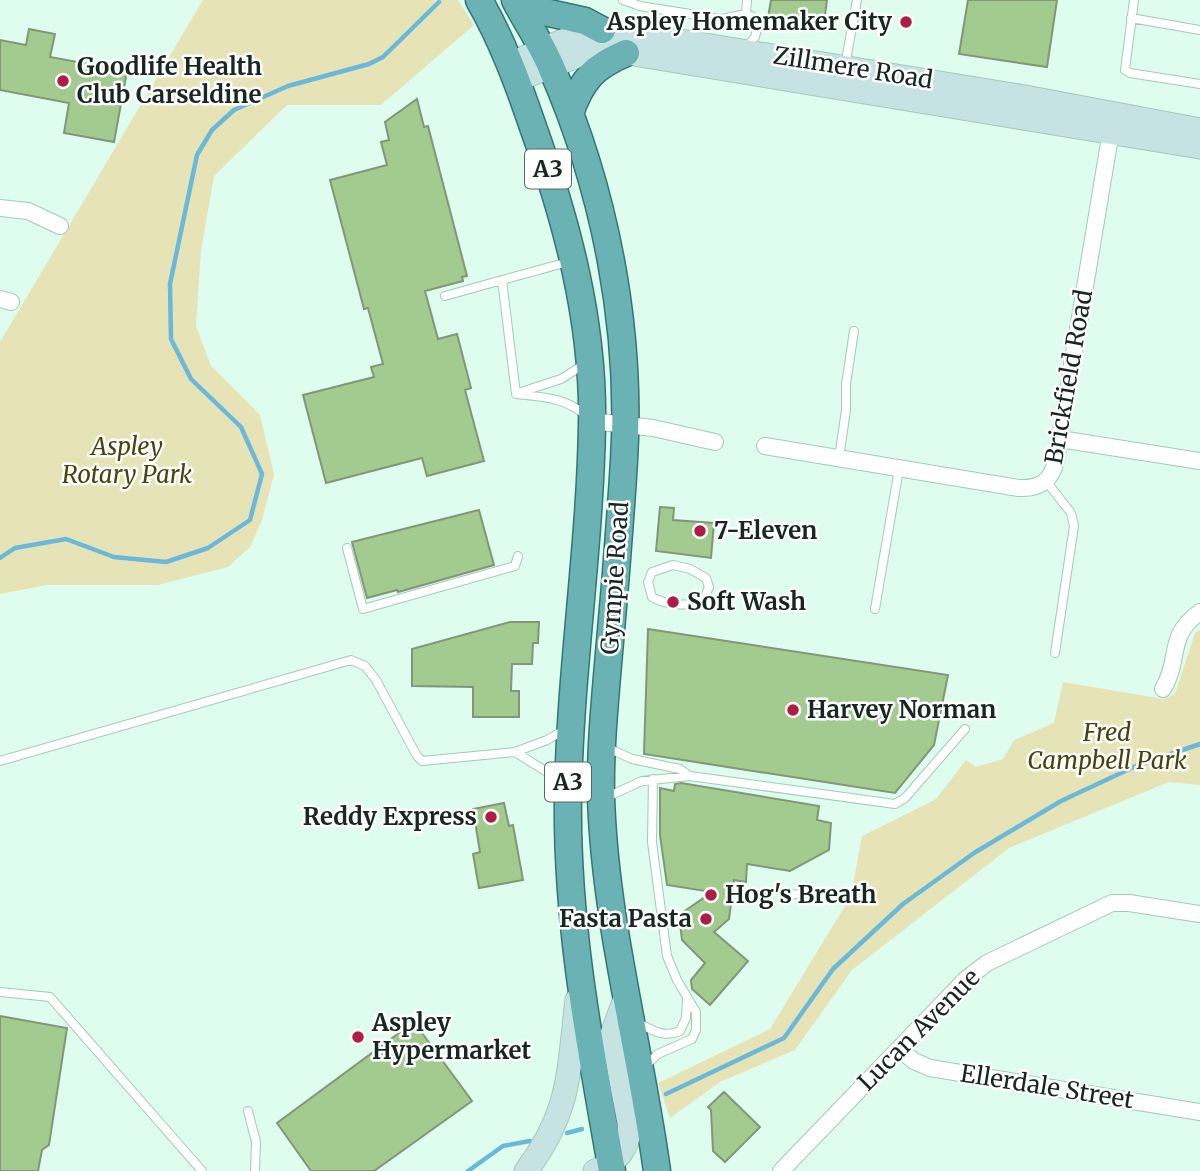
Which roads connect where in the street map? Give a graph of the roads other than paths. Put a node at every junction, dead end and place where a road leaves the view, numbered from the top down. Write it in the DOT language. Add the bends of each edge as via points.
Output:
graph roads {
  1 [pos="623,0"];
  2 [pos="747,0"];
  3 [pos="857,0"];
  4 [pos="1134,0"];
  5 [pos="481,3"];
  6 [pos="516,3"];
  7 [pos="746,14"];
  8 [pos="1131,19"];
  9 [pos="602,30"];
  10 [pos="1200,30"];
  11 [pos="626,53"];
  12 [pos="736,56"];
  13 [pos="547,58"];
  14 [pos="514,72"];
  15 [pos="843,78"];
  16 [pos="1200,85"];
  17 [pos="570,113"];
  18 [pos="1112,122"];
  19 [pos="1200,130"];
  20 [pos="1200,148"];
  21 [pos="0,208"];
  22 [pos="60,226"];
  23 [pos="574,260"];
  24 [pos="502,280"];
  25 [pos="445,296"];
  26 [pos="854,331"];
  27 [pos="588,361"];
  28 [pos="516,394"];
  29 [pos="592,421"];
  30 [pos="625,426"];
  31 [pos="1060,439"];
  32 [pos="715,442"];
  33 [pos="765,446"];
  34 [pos="839,458"];
  35 [pos="1200,461"];
  36 [pos="899,468"];
  37 [pos="1046,481"];
  38 [pos="347,548"];
  39 [pos="518,556"];
  40 [pos="673,565"];
  41 [pos="875,609"];
  42 [pos="1200,612"];
  43 [pos="1055,653"];
  44 [pos="1163,689"];
  45 [pos="571,726"];
  46 [pos="965,729"];
  47 [pos="602,745"];
  48 [pos="515,752"];
  49 [pos="0,761"];
  50 [pos="690,776"];
  51 [pos="653,779"];
  52 [pos="568,794"];
  53 [pos="601,800"];
  54 [pos="786,894"];
  55 [pos="851,896"];
  56 [pos="1200,914"];
  57 [pos="579,984"];
  58 [pos="0,992"];
  59 [pos="687,999"];
  60 [pos="628,1008"];
  61 [pos="899,1049"];
  62 [pos="640,1070"];
  63 [pos="248,1111"];
  64 [pos="1200,1112"];
  65 [pos="656,1161"];
  66 [pos="606,1169"];
  67 [pos="202,1171"];
  68 [pos="254,1171"];
  69 [pos="526,1171"];
  70 [pos="674,1171"];
  71 [pos="781,1171"];
  1 -- 7 [label="lane" via="722,19"];
  2 -- 7 [label="lane"];
  3 -- 15 [label="lane"];
  4 -- 8 [label="lane"];
  5 -- 14 [label="highway, Gympie Road / A3"];
  6 -- 9 [label="highway"];
  6 -- 13 [label="highway, Gympie Road / A3"];
  7 -- 12 [label="lane" via="758,26"];
  8 -- 10 [label="lane"];
  8 -- 16 [label="lane" via="1125,70"];
  9 -- 12 [label="main road, Zillmere Road"];
  9 -- 13 [label="main road, Zillmere Road" via="570,38"];
  11 -- 12 [label="main road, Zillmere Road"];
  11 -- 13 [label="main road, Zillmere Road" via="603,49"];
  11 -- 17 [label="highway" via="604,63 586,79"];
  12 -- 15 [label="main road, Zillmere Road"];
  13 -- 14 [label="main road, Zillmere Road"];
  13 -- 17 [label="highway, Gympie Road / A3"];
  14 -- 23 [label="highway, Gympie Road / A3" via="554,185"];
  15 -- 18 [label="main road, Zillmere Road"];
  17 -- 30 [label="highway, Gympie Road / A3" via="610,256 621,331"];
  18 -- 19 [label="main road, Zillmere Road"];
  18 -- 20 [label="main road, Zillmere Road"];
  18 -- 31 [label="street, Brickfield Road"];
  21 -- 22 [label="street" via="36,213"];
  23 -- 24 [label="lane"];
  23 -- 27 [label="highway, Gympie Road / A3"];
  24 -- 25 [label="lane"];
  24 -- 28 [label="lane"];
  26 -- 34 [label="lane"];
  27 -- 28 [label="lane" via="561,379"];
  27 -- 29 [label="highway, Gympie Road / A3"];
  28 -- 29 [label="lane" via="574,405"];
  29 -- 30 [label="street"];
  29 -- 45 [label="highway, Gympie Road / A3"];
  30 -- 32 [label="street"];
  30 -- 47 [label="highway, Gympie Road / A3"];
  31 -- 35 [label="street"];
  31 -- 37 [label="street, Brickfield Road" via="1053,472"];
  33 -- 34 [label="street, Brickfield Road"];
  34 -- 36 [label="street, Brickfield Road"];
  36 -- 37 [label="street, Brickfield Road" via="1019,488 1036,488"];
  36 -- 41 [label="lane"];
  37 -- 43 [label="lane" via="1071,513 1074,526"];
  38 -- 39 [label="lane" via="363,609 515,566"];
  40 -- 40 [label="lane" via="706,578 709,587 703,601 662,602 652,597 648,582 652,572"];
  42 -- 44 [label="street" via="1180,630"];
  45 -- 48 [label="lane"];
  45 -- 52 [label="highway, Gympie Road / A3"];
  46 -- 50 [label="lane" via="895,804"];
  47 -- 50 [label="lane"];
  47 -- 53 [label="highway, Gympie Road / A3"];
  48 -- 49 [label="lane" via="422,761 376,680 365,666 351,660"];
  48 -- 52 [label="lane" via="547,772"];
  50 -- 51 [label="lane"];
  51 -- 53 [label="lane"];
  51 -- 59 [label="lane" via="652,842 667,956"];
  52 -- 57 [label="highway, Gympie Road / A3" via="570,892"];
  53 -- 60 [label="highway, Gympie Road / A3" via="608,888"];
  54 -- 55 [label="lane"];
  56 -- 61 [label="street, Lucan Avenue" via="1129,902 1104,906 976,970"];
  57 -- 66 [label="highway, Gympie Road / A3"];
  57 -- 69 [label="main road" via="562,1105"];
  58 -- 67 [label="lane" via="50,997"];
  59 -- 60 [label="lane" via="684,1026 674,1033 658,1033"];
  59 -- 62 [label="lane" via="696,1012 692,1039 658,1054"];
  60 -- 62 [label="highway, Gympie Road / A3"];
  60 -- 66 [label="main road" via="612,1034 630,1130 624,1149"];
  61 -- 64 [label="street, Ellerdale Street" via="930,1068"];
  61 -- 71 [label="street, Lucan Avenue"];
  62 -- 65 [label="highway, Gympie Road / A3"];
  63 -- 68 [label="lane" via="256,1142"];
  65 -- 70 [label="highway" via="670,1164"];
}
